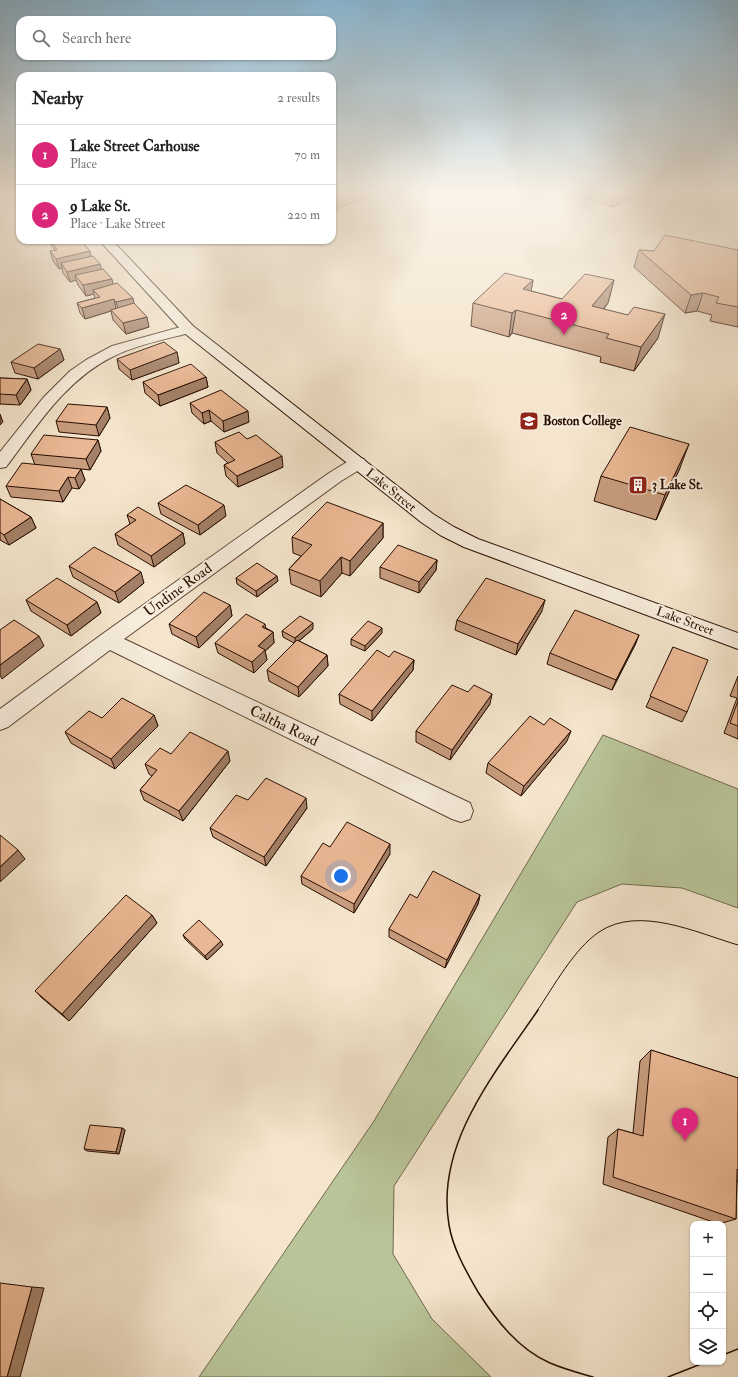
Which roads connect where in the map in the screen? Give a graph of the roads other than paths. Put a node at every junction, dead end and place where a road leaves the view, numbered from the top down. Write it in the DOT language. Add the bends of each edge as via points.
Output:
graph roads {
  1 [pos="121,257"];
  2 [pos="188,329"];
  3 [pos="0,463"];
  4 [pos="358,463"];
  5 [pos="108,640"];
  6 [pos="738,641"];
  7 [pos="0,721"];
  8 [pos="461,811"];
  1 -- 2 [label="street, Lake Street"];
  2 -- 3 [label="street" via="109,353 77,372 53,395"];
  2 -- 4 [label="street, Lake Street"];
  4 -- 5 [label="street, Undine Road"];
  4 -- 6 [label="street, Lake Street" via="427,518 471,543"];
  5 -- 7 [label="street, Undine Road"];
  5 -- 8 [label="street, Caltha Road"];
}
